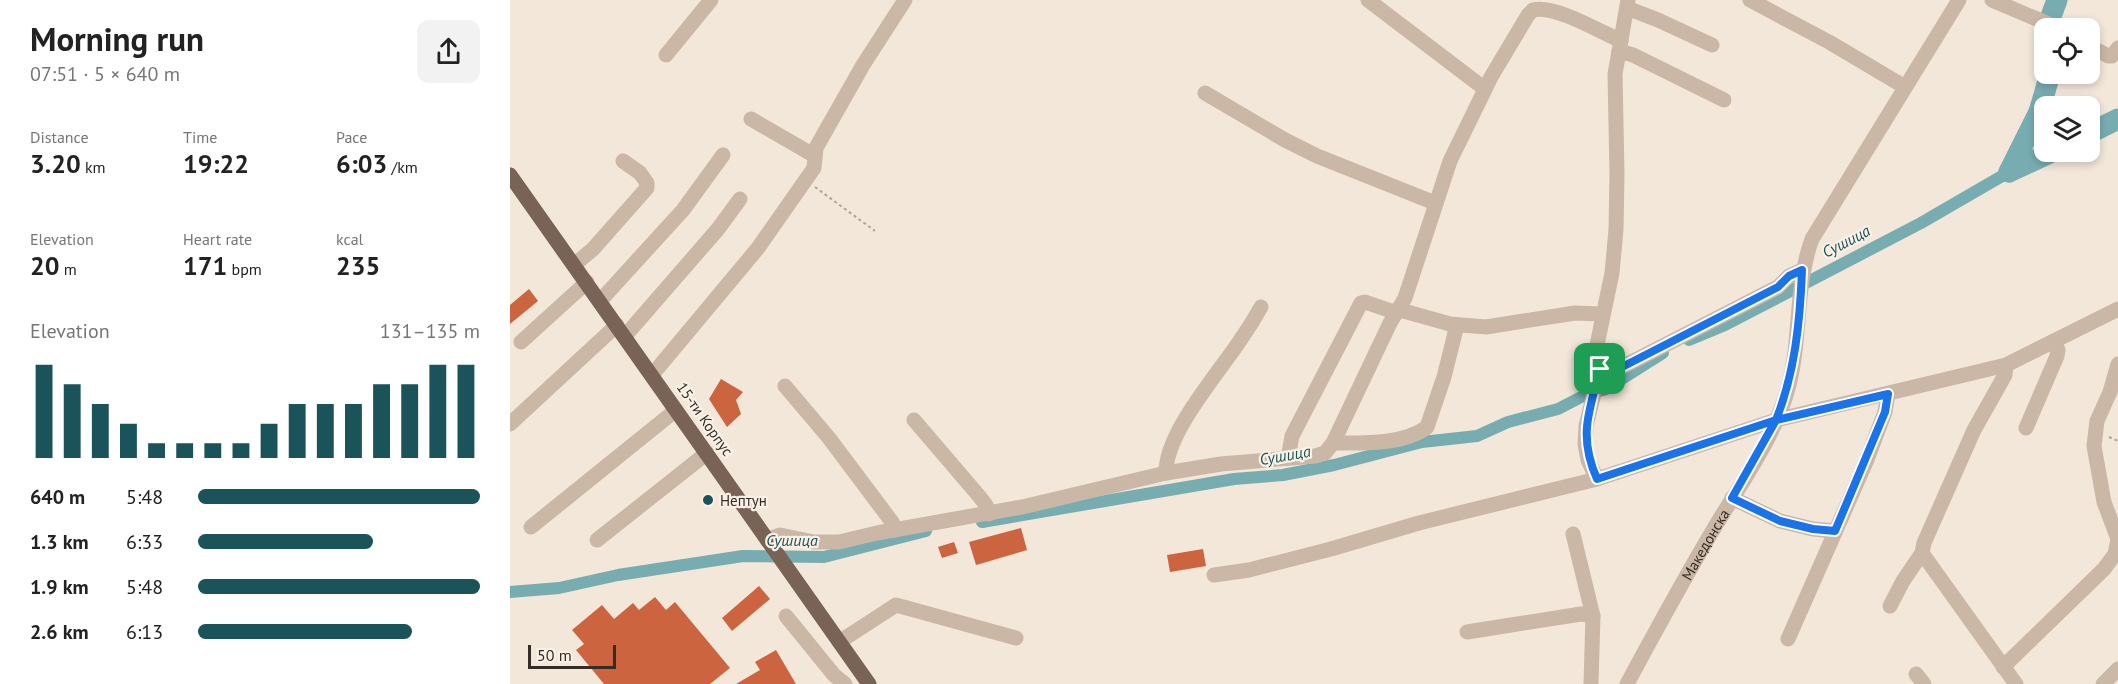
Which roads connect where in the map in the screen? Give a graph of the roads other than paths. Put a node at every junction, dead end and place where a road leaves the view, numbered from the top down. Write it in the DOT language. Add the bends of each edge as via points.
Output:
graph roads {
  1 [pos="711,0"];
  2 [pos="905,0"];
  3 [pos="1368,0"];
  4 [pos="1750,0"];
  5 [pos="1959,0"];
  6 [pos="1992,0"];
  7 [pos="1628,4"];
  8 [pos="2034,18"];
  9 [pos="1712,45"];
  10 [pos="1620,46"];
  11 [pos="2118,48"];
  12 [pos="2100,52"];
  13 [pos="666,55"];
  14 [pos="1905,87"];
  15 [pos="1485,89"];
  16 [pos="1205,93"];
  17 [pos="1724,100"];
  18 [pos="751,119"];
  19 [pos="723,155"];
  20 [pos="814,156"];
  21 [pos="623,161"];
  22 [pos="510,176"];
  23 [pos="740,199"];
  24 [pos="1435,203"];
  25 [pos="574,265"];
  26 [pos="1802,270"];
  27 [pos="587,282"];
  28 [pos="600,301"];
  29 [pos="1261,307"];
  30 [pos="2118,309"];
  31 [pos="1398,312"];
  32 [pos="1602,314"];
  33 [pos="1457,325"];
  34 [pos="621,331"];
  35 [pos="2054,341"];
  36 [pos="521,342"];
  37 [pos="2006,364"];
  38 [pos="2118,364"];
  39 [pos="1600,369"];
  40 [pos="652,375"];
  41 [pos="785,386"];
  42 [pos="1888,394"];
  43 [pos="676,410"];
  44 [pos="914,420"];
  45 [pos="1776,420"];
  46 [pos="510,424"];
  47 [pos="2026,428"];
  48 [pos="1333,443"];
  49 [pos="707,453"];
  50 [pos="1288,458"];
  51 [pos="1166,472"];
  52 [pos="1597,479"];
  53 [pos="1732,498"];
  54 [pos="989,514"];
  55 [pos="531,527"];
  56 [pos="895,530"];
  57 [pos="1835,531"];
  58 [pos="1573,534"];
  59 [pos="597,540"];
  60 [pos="770,543"];
  61 [pos="1922,553"];
  62 [pos="1214,575"];
  63 [pos="1890,606"];
  64 [pos="786,616"];
  65 [pos="1593,616"];
  66 [pos="1467,632"];
  67 [pos="1016,638"];
  68 [pos="1788,639"];
  69 [pos="839,642"];
  70 [pos="2003,668"];
  71 [pos="845,684"];
  72 [pos="869,684"];
  73 [pos="1591,684"];
  74 [pos="1627,684"];
  75 [pos="2016,684"];
  1 -- 13 [label="street"];
  2 -- 20 [label="street" via="863,66"];
  3 -- 15 [label="street"];
  4 -- 14 [label="street"];
  5 -- 14 [label="street, Македонска"];
  6 -- 8 [label="street"];
  7 -- 9 [label="street"];
  7 -- 10 [label="street"];
  10 -- 15 [label="street" via="1559,14 1533,10"];
  10 -- 17 [label="street"];
  10 -- 32 [label="street" via="1615,95 1616,230 1612,273"];
  11 -- 12 [label="street" via="2112,56"];
  14 -- 26 [label="street, Македонска" via="1812,239"];
  15 -- 24 [label="street" via="1450,161"];
  16 -- 24 [label="street" via="1317,156"];
  18 -- 20 [label="street"];
  19 -- 28 [label="street" via="683,210"];
  20 -- 40 [label="street" via="814,168 758,248"];
  21 -- 25 [label="street" via="640,173 646,188"];
  22 -- 25 [label="main road, 15-ти Корпус"];
  23 -- 34 [label="street" via="718,229"];
  24 -- 31 [label="street"];
  25 -- 27 [label="main road, 15-ти Корпус"];
  26 -- 39 [label="street" via="1778,287 1624,366"];
  26 -- 45 [label="street, Македонска" via="1797,343"];
  27 -- 28 [label="main road, 15-ти Корпус"];
  27 -- 36 [label="street"];
  28 -- 34 [label="main road, 15-ти Корпус"];
  29 -- 51 [label="street" via="1173,442"];
  30 -- 35 [label="street"];
  31 -- 33 [label="street"];
  31 -- 48 [label="street"];
  31 -- 50 [label="street" via="1361,303 1292,436"];
  32 -- 33 [label="street" via="1575,312 1486,327"];
  32 -- 39 [label="street" via="1597,345"];
  33 -- 48 [label="street" via="1427,427 1396,441"];
  34 -- 40 [label="main road, 15-ти Корпус"];
  34 -- 46 [label="street"];
  35 -- 37 [label="street"];
  35 -- 47 [label="street" via="2057,356"];
  37 -- 42 [label="street"];
  37 -- 61 [label="street" via="2005,375 1974,430"];
  38 -- 70 [label="street" via="2097,421 2094,446 2104,502 2118,539 2115,554"];
  39 -- 52 [label="street" via="1587,418 1585,444"];
  40 -- 43 [label="main road, 15-ти Корпус"];
  41 -- 56 [label="street"];
  42 -- 45 [label="street"];
  42 -- 57 [label="street" via="1885,412"];
  43 -- 49 [label="main road, 15-ти Корпус"];
  43 -- 55 [label="street"];
  44 -- 54 [label="street" via="979,496"];
  45 -- 52 [label="street"];
  45 -- 53 [label="street, Македонска"];
  48 -- 50 [label="street" via="1330,450 1320,455"];
  49 -- 59 [label="street"];
  49 -- 60 [label="main road, 15-ти Корпус"];
  50 -- 51 [label="street"];
  51 -- 54 [label="street"];
  52 -- 62 [label="street" via="1249,570"];
  53 -- 57 [label="street" via="1780,521"];
  53 -- 74 [label="street, Македонска"];
  54 -- 56 [label="street"];
  56 -- 60 [label="street" via="840,542 813,542 780,535"];
  57 -- 68 [label="street"];
  58 -- 65 [label="street"];
  60 -- 69 [label="main road, 15-ти Корпус"];
  61 -- 63 [label="street"];
  61 -- 70 [label="street"];
  64 -- 71 [label="street"];
  65 -- 66 [label="street" via="1581,614"];
  65 -- 73 [label="street"];
  67 -- 69 [label="street" via="896,605"];
  69 -- 72 [label="main road, 15-ти Корпус"];
  70 -- 75 [label="street"];
}
